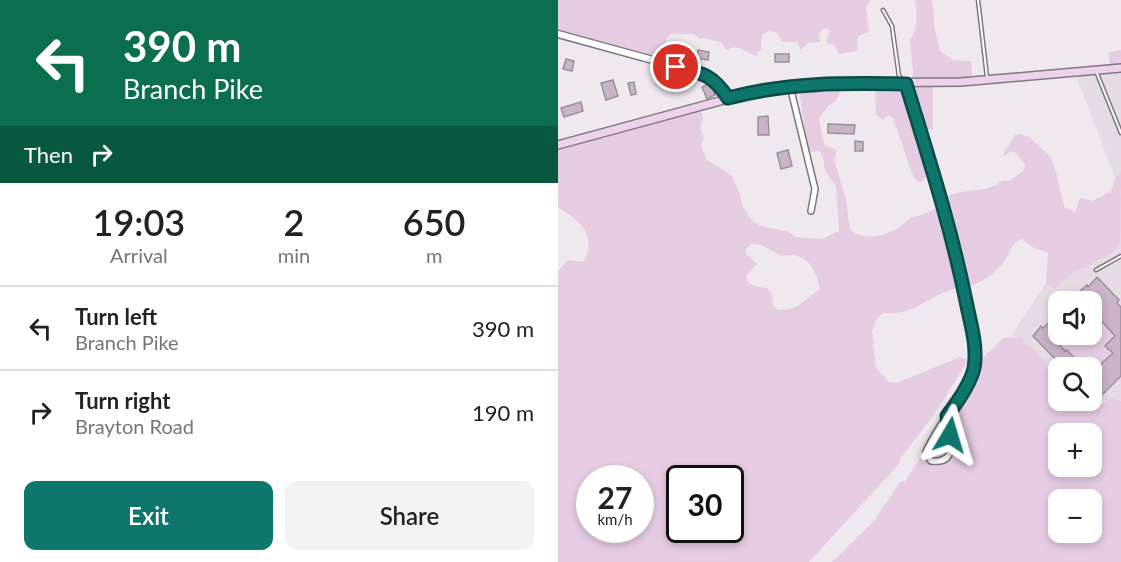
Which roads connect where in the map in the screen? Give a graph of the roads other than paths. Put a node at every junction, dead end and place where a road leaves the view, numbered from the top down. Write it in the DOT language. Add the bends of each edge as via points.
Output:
graph roads {
  1 [pos="978,0"];
  2 [pos="883,10"];
  3 [pos="558,34"];
  4 [pos="1121,68"];
  5 [pos="1096,71"];
  6 [pos="987,80"];
  7 [pos="906,84"];
  8 [pos="790,86"];
  9 [pos="728,98"];
  10 [pos="1121,133"];
  11 [pos="558,145"];
  12 [pos="811,211"];
  13 [pos="1121,256"];
  14 [pos="1096,270"];
  15 [pos="947,416"];
  1 -- 6 [label="lane"];
  2 -- 7 [label="lane" via="892,26 899,76"];
  3 -- 9 [label="street" via="700,73 718,82"];
  4 -- 5 [label="main road"];
  5 -- 6 [label="main road"];
  5 -- 10 [label="lane"];
  6 -- 7 [label="main road"];
  7 -- 8 [label="main road"];
  7 -- 15 [label="street" via="957,257 976,350 974,371"];
  8 -- 9 [label="main road"];
  8 -- 12 [label="street" via="815,189"];
  9 -- 11 [label="main road"];
  13 -- 14 [label="lane"];
  15 -- 15 [label="street" via="926,452 931,461 947,459 951,451"];
}
